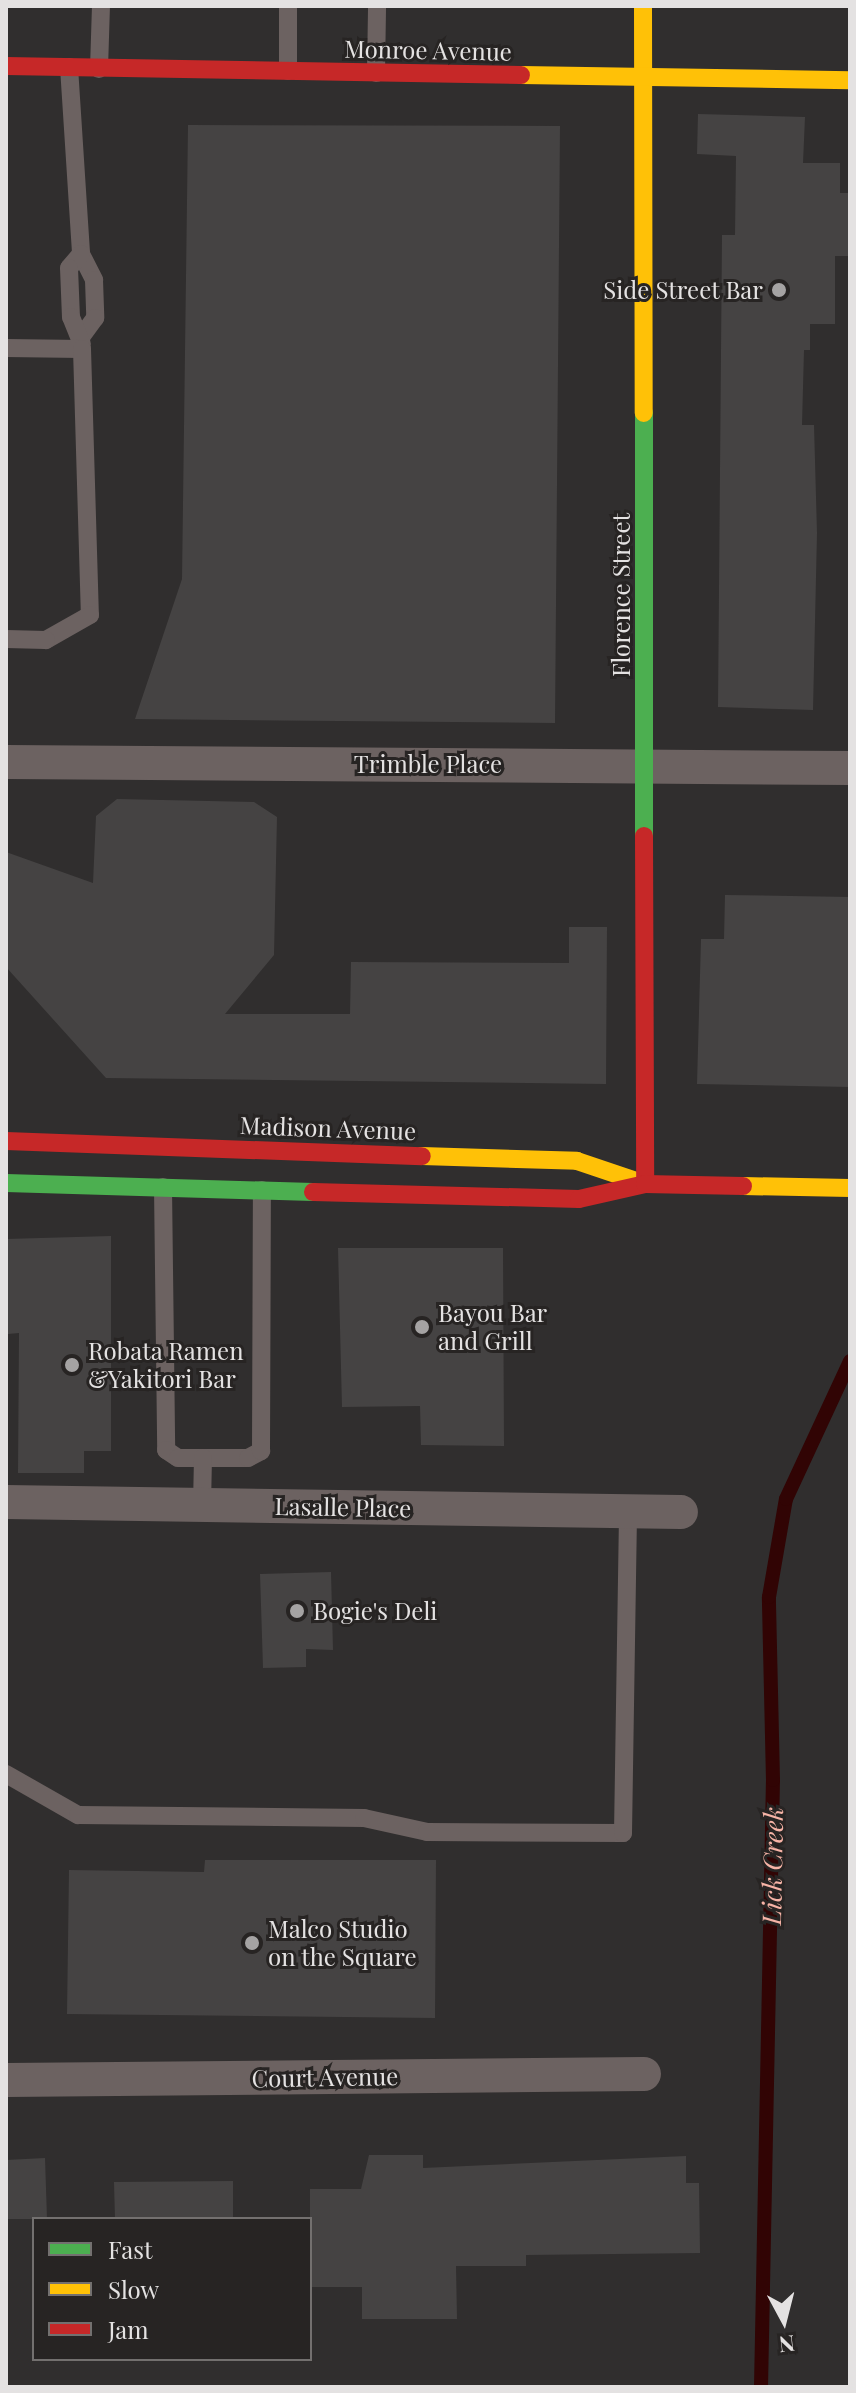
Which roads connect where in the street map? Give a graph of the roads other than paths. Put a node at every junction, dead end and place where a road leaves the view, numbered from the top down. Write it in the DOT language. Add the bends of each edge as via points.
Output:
graph roads {
  1 [pos="101,6"];
  2 [pos="288,6"];
  3 [pos="377,6"];
  4 [pos="643,6"];
  5 [pos="6,66"];
  6 [pos="69,67"];
  7 [pos="99,69"];
  8 [pos="288,72"];
  9 [pos="376,73"];
  10 [pos="644,77"];
  11 [pos="850,80"];
  12 [pos="82,342"];
  13 [pos="6,348"];
  14 [pos="6,639"];
  15 [pos="6,762"];
  16 [pos="646,765"];
  17 [pos="850,768"];
  18 [pos="6,1141"];
  19 [pos="6,1183"];
  20 [pos="645,1184"];
  21 [pos="163,1187"];
  22 [pos="850,1188"];
  23 [pos="262,1190"];
  24 [pos="203,1458"];
  25 [pos="6,1502"];
  26 [pos="202,1505"];
  27 [pos="628,1511"];
  28 [pos="681,1512"];
  29 [pos="6,1774"];
  30 [pos="644,2074"];
  31 [pos="6,2080"];
  1 -- 7 [label="lane"];
  2 -- 8 [label="lane"];
  3 -- 9 [label="lane"];
  4 -- 10 [label="street, Florence Street"];
  5 -- 6 [label="street, Monroe Avenue"];
  6 -- 7 [label="street, Monroe Avenue"];
  6 -- 12 [label="lane" via="81,254 93,267 95,318"];
  7 -- 8 [label="street, Monroe Avenue"];
  8 -- 9 [label="street, Monroe Avenue"];
  9 -- 10 [label="street, Monroe Avenue"];
  10 -- 11 [label="street, Monroe Avenue"];
  10 -- 16 [label="street, Florence Street"];
  12 -- 13 [label="lane"];
  12 -- 14 [label="lane" via="90,615 46,640"];
  15 -- 16 [label="street, Trimble Place"];
  16 -- 17 [label="street, Trimble Place"];
  16 -- 20 [label="street, Florence Street"];
  18 -- 20 [label="street, Madison Avenue" via="577,1161"];
  19 -- 21 [label="street, Madison Avenue"];
  20 -- 22 [label="street, Madison Avenue"];
  20 -- 23 [label="street, Madison Avenue" via="579,1199"];
  21 -- 23 [label="street, Madison Avenue"];
  21 -- 24 [label="lane" via="166,1450"];
  23 -- 24 [label="lane" via="261,1451 248,1458"];
  24 -- 26 [label="lane"];
  25 -- 26 [label="street, Lasalle Place"];
  26 -- 27 [label="street, Lasalle Place"];
  27 -- 28 [label="street, Lasalle Place"];
  27 -- 29 [label="lane" via="623,1833 427,1832 364,1818 78,1815"];
  30 -- 31 [label="street, Court Avenue"];
}
